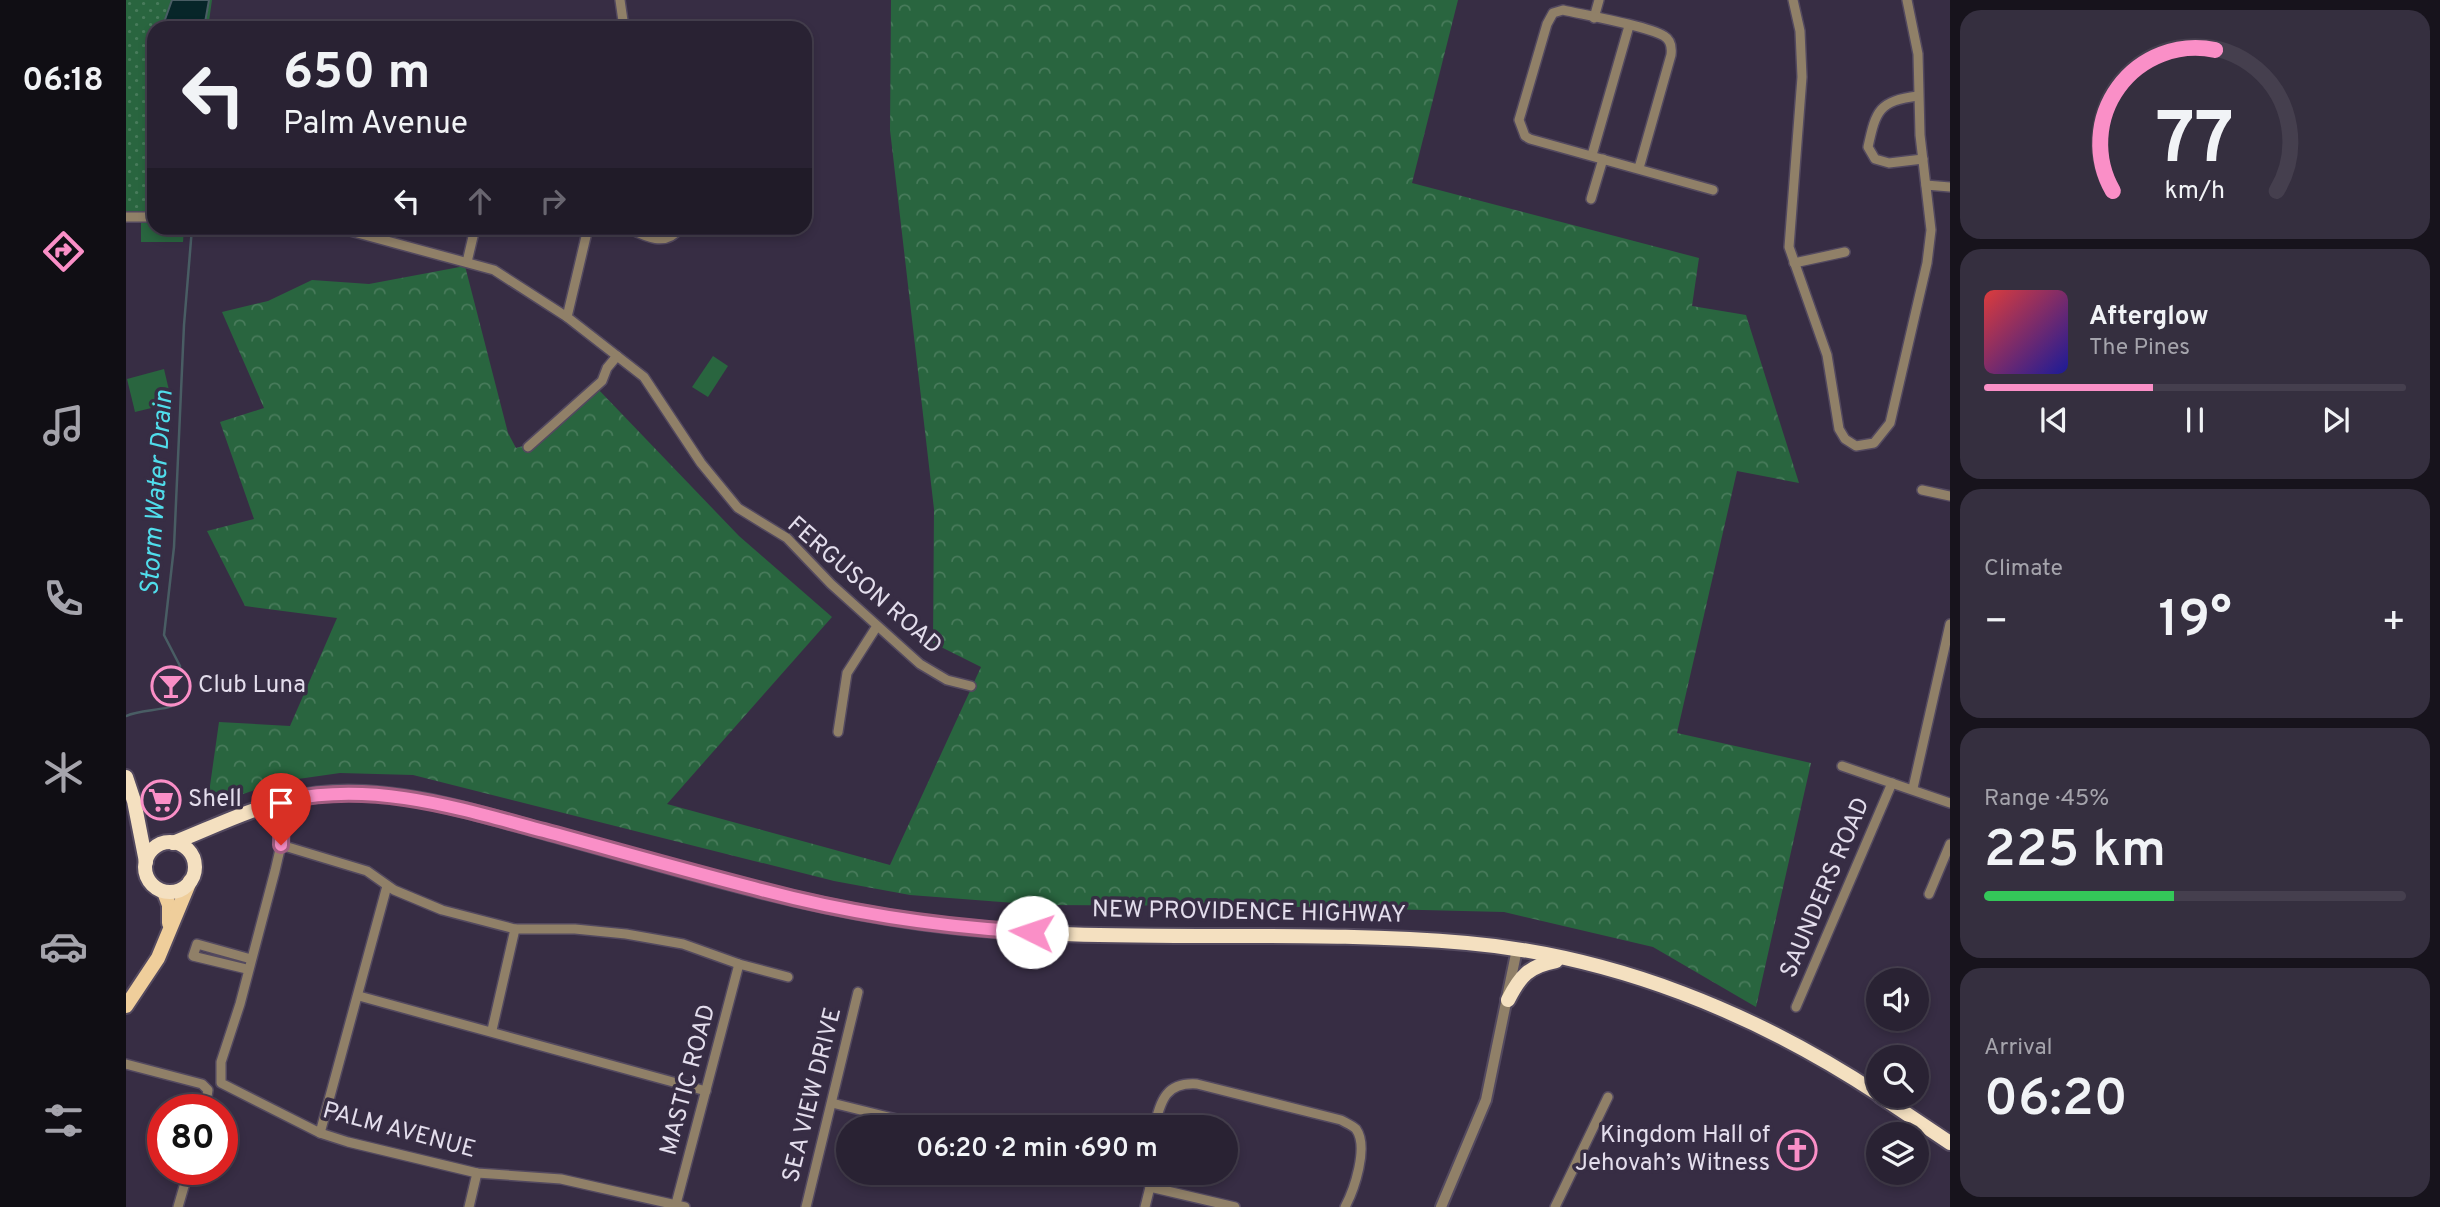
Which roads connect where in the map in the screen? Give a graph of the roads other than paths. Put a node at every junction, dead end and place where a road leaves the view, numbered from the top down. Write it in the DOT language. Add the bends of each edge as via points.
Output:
graph roads {
  1 [pos="620,0"];
  2 [pos="1599,0"];
  3 [pos="1793,0"];
  4 [pos="1908,0"];
  5 [pos="1594,18"];
  6 [pos="623,21"];
  7 [pos="1629,26"];
  8 [pos="1918,96"];
  9 [pos="1592,155"];
  10 [pos="1603,159"];
  11 [pos="1923,159"];
  12 [pos="1639,168"];
  13 [pos="1926,185"];
  14 [pos="1950,187"];
  15 [pos="1713,190"];
  16 [pos="1591,199"];
  17 [pos="126,217"];
  18 [pos="147,217"];
  19 [pos="377,235"];
  20 [pos="473,235"];
  21 [pos="586,235"];
  22 [pos="647,235"];
  23 [pos="672,235"];
  24 [pos="1845,252"];
  25 [pos="467,262"];
  26 [pos="1794,263"];
  27 [pos="567,317"];
  28 [pos="617,356"];
  29 [pos="528,447"];
  30 [pos="1922,490"];
  31 [pos="1950,496"];
  32 [pos="1950,624"];
  33 [pos="877,626"];
  34 [pos="971,686"];
  35 [pos="838,732"];
  36 [pos="1842,766"];
  37 [pos="126,776"];
  38 [pos="1892,783"];
  39 [pos="1913,788"];
  40 [pos="134,801"];
  41 [pos="1950,803"];
  42 [pos="280,805"];
  43 [pos="230,818"];
  44 [pos="170,843"];
  45 [pos="1950,844"];
  46 [pos="281,845"];
  47 [pos="191,855"];
  48 [pos="146,862"];
  49 [pos="190,881"];
  50 [pos="387,886"];
  51 [pos="164,892"];
  52 [pos="1929,894"];
  53 [pos="515,929"];
  54 [pos="168,934"];
  55 [pos="1517,949"];
  56 [pos="251,958"];
  57 [pos="1565,959"];
  58 [pos="739,964"];
  59 [pos="247,969"];
  60 [pos="788,977"];
  61 [pos="858,992"];
  62 [pos="359,996"];
  63 [pos="1508,1000"];
  64 [pos="126,1006"];
  65 [pos="1796,1007"];
  66 [pos="492,1030"];
  67 [pos="126,1064"];
  68 [pos="1866,1087"];
  69 [pos="706,1091"];
  70 [pos="207,1094"];
  71 [pos="1608,1097"];
  72 [pos="832,1103"];
  73 [pos="1898,1108"];
  74 [pos="880,1115"];
  75 [pos="1157,1115"];
  76 [pos="320,1133"];
  77 [pos="1950,1143"];
  78 [pos="477,1173"];
  79 [pos="184,1185"];
  80 [pos="1150,1187"];
  81 [pos="681,1206"];
  82 [pos="178,1207"];
  83 [pos="469,1207"];
  84 [pos="806,1207"];
  85 [pos="1145,1207"];
  86 [pos="1235,1207"];
  87 [pos="1345,1207"];
  88 [pos="1441,1207"];
  89 [pos="1555,1207"];
  1 -- 6 [label="street"];
  2 -- 5 [label="street"];
  3 -- 26 [label="street" via="1802,55 1789,208 1788,247"];
  4 -- 8 [label="street" via="1918,54"];
  5 -- 7 [label="street"];
  5 -- 9 [label="street" via="1563,10 1549,17 1518,120 1530,139"];
  7 -- 9 [label="street"];
  7 -- 12 [label="street" via="1662,35 1672,48"];
  8 -- 11 [label="street"];
  8 -- 11 [label="street" via="1881,107 1868,147 1875,159 1884,162"];
  9 -- 10 [label="street"];
  10 -- 12 [label="street"];
  10 -- 16 [label="street"];
  11 -- 13 [label="street"];
  12 -- 15 [label="street"];
  13 -- 14 [label="street"];
  13 -- 26 [label="street" via="1931,230 1927,263 1897,401 1890,423 1874,443 1856,446 1839,429 1827,355"];
  17 -- 18 [label="street"];
  19 -- 25 [label="street, FERGUSON ROAD"];
  20 -- 25 [label="street"];
  21 -- 27 [label="street"];
  22 -- 23 [label="street" via="658,239"];
  24 -- 26 [label="street"];
  25 -- 27 [label="street, FERGUSON ROAD" via="510,279"];
  27 -- 28 [label="street, FERGUSON ROAD"];
  28 -- 29 [label="street" via="602,381"];
  28 -- 33 [label="street, FERGUSON ROAD" via="644,377 701,463 738,508 787,538"];
  30 -- 31 [label="street"];
  32 -- 39 [label="street"];
  33 -- 34 [label="street, FERGUSON ROAD" via="920,664 947,680"];
  33 -- 35 [label="street" via="847,673"];
  36 -- 38 [label="street"];
  37 -- 40 [label="highway"];
  38 -- 39 [label="street"];
  38 -- 65 [label="street, SAUNDERS ROAD"];
  39 -- 41 [label="street"];
  40 -- 44 [label="highway" via="154,834"];
  40 -- 48 [label="highway"];
  42 -- 43 [label="highway, NEW PROVIDENCE HIGHWAY"];
  42 -- 46 [label="street, PALM AVENUE"];
  42 -- 55 [label="highway, NEW PROVIDENCE HIGHWAY" via="328,793 406,797 822,905 955,927 1417,939"];
  43 -- 44 [label="highway, NEW PROVIDENCE HIGHWAY"];
  43 -- 47 [label="highway, NEW PROVIDENCE HIGHWAY" via="199,841"];
  44 -- 47 [label="highway"];
  44 -- 48 [label="highway" via="153,849"];
  45 -- 52 [label="street"];
  46 -- 50 [label="street" via="367,871"];
  46 -- 56 [label="street, PALM AVENUE"];
  47 -- 49 [label="highway" via="194,871"];
  48 -- 51 [label="highway" via="148,879"];
  49 -- 51 [label="highway" via="181,889"];
  49 -- 54 [label="main road"];
  50 -- 53 [label="street" via="442,910"];
  50 -- 62 [label="street"];
  51 -- 54 [label="main road" via="169,905"];
  53 -- 58 [label="street" via="626,934 683,944"];
  53 -- 66 [label="street"];
  54 -- 64 [label="main road" via="147,979"];
  55 -- 57 [label="highway, NEW PROVIDENCE HIGHWAY"];
  55 -- 63 [label="street"];
  56 -- 59 [label="street, PALM AVENUE"];
  56 -- 59 [label="street" via="197,944 193,956"];
  57 -- 63 [label="highway" via="1535,965"];
  57 -- 68 [label="highway, NEW PROVIDENCE HIGHWAY" via="1739,1014"];
  58 -- 60 [label="street"];
  58 -- 69 [label="street, MASTIC ROAD"];
  59 -- 76 [label="street, PALM AVENUE" via="221,1062 221,1083"];
  61 -- 72 [label="street, SEA VIEW DRIVE"];
  62 -- 66 [label="street"];
  62 -- 76 [label="street"];
  63 -- 88 [label="street" via="1486,1100"];
  66 -- 69 [label="street"];
  67 -- 70 [label="street" via="202,1084"];
  69 -- 81 [label="street, MASTIC ROAD"];
  71 -- 89 [label="street"];
  72 -- 74 [label="street"];
  72 -- 84 [label="street, SEA VIEW DRIVE"];
  73 -- 77 [label="highway, NEW PROVIDENCE HIGHWAY"];
  75 -- 87 [label="street" via="1163,1096 1174,1085 1197,1084 1341,1120 1353,1126 1360,1140"];
  76 -- 78 [label="street, PALM AVENUE"];
  78 -- 81 [label="street, PALM AVENUE" via="561,1179"];
  78 -- 83 [label="street"];
  79 -- 82 [label="street"];
  80 -- 85 [label="street"];
  80 -- 86 [label="street"];
}
